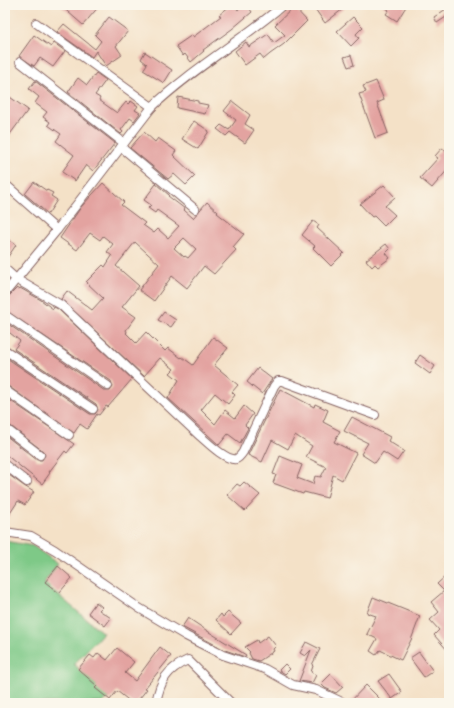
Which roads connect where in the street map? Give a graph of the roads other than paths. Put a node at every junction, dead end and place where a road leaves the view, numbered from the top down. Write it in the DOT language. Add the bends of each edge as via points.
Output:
graph roads {
  1 [pos="283,5"];
  2 [pos="36,23"];
  3 [pos="20,62"];
  4 [pos="152,107"];
  5 [pos="122,145"];
  6 [pos="5,184"];
  7 [pos="195,209"];
  8 [pos="57,230"];
  9 [pos="5,270"];
  10 [pos="16,279"];
  11 [pos="5,293"];
  12 [pos="5,316"];
  13 [pos="5,350"];
  14 [pos="108,386"];
  15 [pos="5,390"];
  16 [pos="93,409"];
  17 [pos="375,415"];
  18 [pos="5,428"];
  19 [pos="69,435"];
  20 [pos="40,456"];
  21 [pos="5,465"];
  22 [pos="27,482"];
  23 [pos="5,532"];
  24 [pos="156,703"];
  25 [pos="231,703"];
  26 [pos="344,703"];
  1 -- 4 [label="street" via="168,91"];
  2 -- 4 [label="street"];
  3 -- 5 [label="street"];
  4 -- 5 [label="street"];
  5 -- 7 [label="street"];
  5 -- 8 [label="street"];
  6 -- 8 [label="street"];
  8 -- 10 [label="street"];
  9 -- 10 [label="street"];
  10 -- 11 [label="street"];
  10 -- 17 [label="street" via="61,305 200,436 231,459 235,459 243,452 278,381"];
  12 -- 14 [label="street"];
  13 -- 16 [label="street"];
  15 -- 19 [label="street"];
  18 -- 20 [label="street"];
  21 -- 22 [label="street"];
  23 -- 26 [label="street" via="31,536 139,608 223,655 265,669 293,685 316,690"];
  24 -- 25 [label="street" via="158,689 169,672 188,660"];
}
